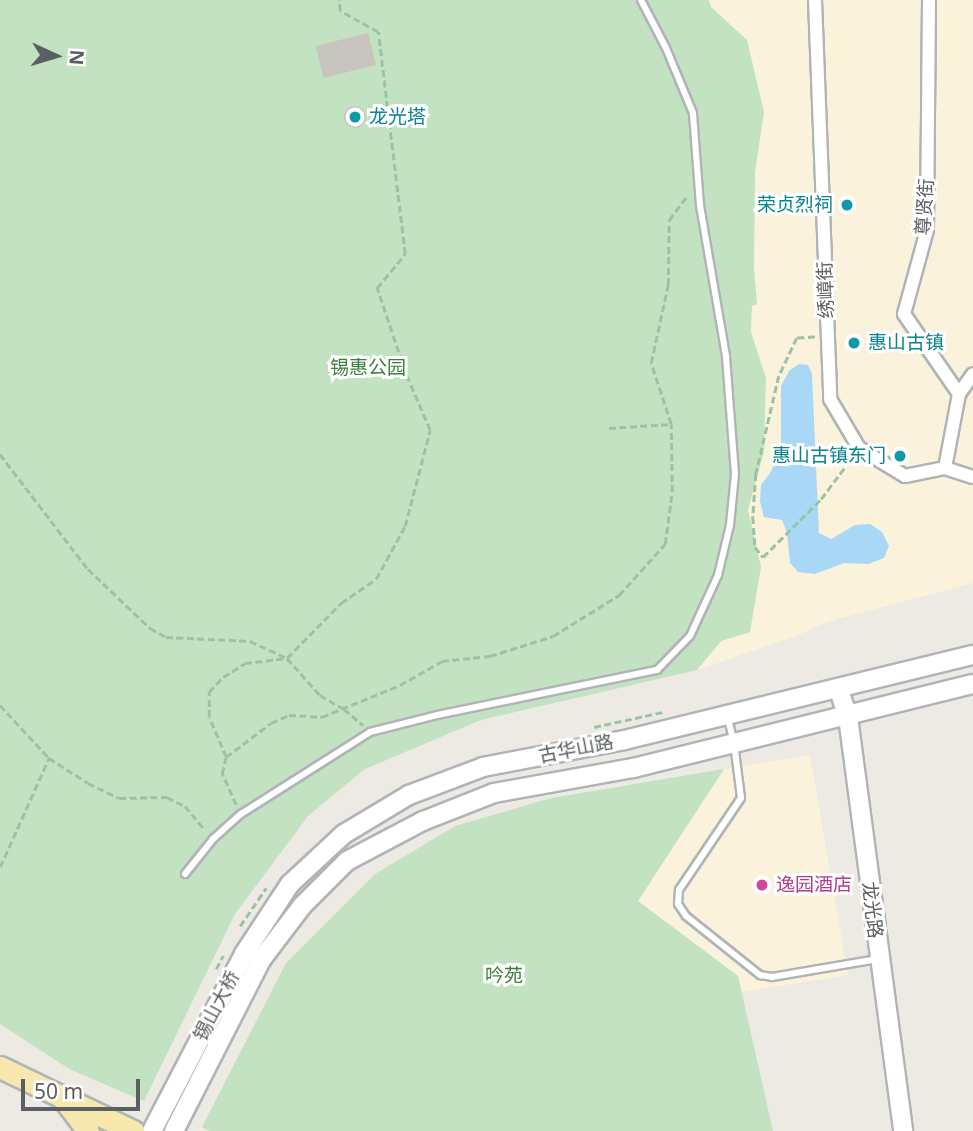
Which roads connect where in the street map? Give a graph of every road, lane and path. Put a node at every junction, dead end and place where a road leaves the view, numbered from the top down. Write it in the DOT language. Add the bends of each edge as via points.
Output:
graph roads {
  1 [pos="339,0"];
  2 [pos="641,0"];
  3 [pos="815,0"];
  4 [pos="929,0"];
  5 [pos="698,180"];
  6 [pos="828,336"];
  7 [pos="973,374"];
  8 [pos="959,394"];
  9 [pos="671,424"];
  10 [pos="609,428"];
  11 [pos="859,448"];
  12 [pos="0,454"];
  13 [pos="945,468"];
  14 [pos="973,477"];
  15 [pos="973,655"];
  16 [pos="287,658"];
  17 [pos="973,684"];
  18 [pos="839,690"];
  19 [pos="0,705"];
  20 [pos="344,709"];
  21 [pos="727,715"];
  22 [pos="848,717"];
  23 [pos="370,732"];
  24 [pos="734,743"];
  25 [pos="226,757"];
  26 [pos="50,758"];
  27 [pos="241,814"];
  28 [pos="213,839"];
  29 [pos="0,867"];
  30 [pos="185,874"];
  31 [pos="252,957"];
  32 [pos="878,958"];
  33 [pos="0,1067"];
  34 [pos="62,1097"];
  35 [pos="88,1131"];
  36 [pos="133,1131"];
  37 [pos="152,1131"];
  38 [pos="174,1131"];
  39 [pos="903,1131"];
  1 -- 16 [label="path" via="340,11 378,32 405,254 377,288 430,430 405,526 376,579 341,603"];
  2 -- 5 [label="lane" via="693,113"];
  3 -- 6 [label="street, 绣嶂街"];
  4 -- 8 [label="street, 尊贤街" via="927,230 904,314"];
  5 -- 9 [label="path" via="669,220 668,285 651,363"];
  5 -- 23 [label="lane" via="726,356 735,474 730,525 718,575 690,636 657,670"];
  6 -- 11 [label="street, 绣嶂街" via="830,399"];
  6 -- 11 [label="path" via="797,338 779,376 756,474 755,547 763,557 821,499"];
  7 -- 8 [label="street"];
  8 -- 13 [label="street"];
  9 -- 10 [label="path"];
  9 -- 20 [label="path" via="672,492 665,544 619,594 553,636 490,656 442,661"];
  11 -- 13 [label="street, 绣嶂街" via="905,476"];
  12 -- 16 [label="path" via="88,569 150,628 166,637 250,641"];
  13 -- 14 [label="street, 绣嶂街"];
  15 -- 18 [label="main road, 古华山路"];
  16 -- 20 [label="path" via="320,695"];
  16 -- 25 [label="path" via="245,663 209,692 209,717"];
  17 -- 22 [label="main road, 古华山路"];
  18 -- 21 [label="main road, 古华山路"];
  18 -- 22 [label="main road, 龙光路"];
  19 -- 26 [label="path"];
  20 -- 23 [label="path"];
  20 -- 25 [label="path" via="322,717 289,715"];
  21 -- 24 [label="lane"];
  21 -- 31 [label="main road, 古华山路" via="483,767 409,795 344,834 290,884"];
  22 -- 24 [label="main road, 古华山路"];
  22 -- 32 [label="main road, 龙光路"];
  23 -- 27 [label="lane"];
  24 -- 31 [label="main road, 古华山路" via="633,768 494,793 423,821 347,861"];
  24 -- 32 [label="lane" via="741,798 679,890 678,904 686,916 760,975 772,977"];
  25 -- 27 [label="path" via="222,774"];
  26 -- 28 [label="path" via="119,798 167,797 185,806"];
  26 -- 29 [label="path"];
  27 -- 28 [label="lane"];
  28 -- 30 [label="lane"];
  31 -- 37 [label="main road, 锡山大桥"];
  31 -- 38 [label="main road, 锡山大桥"];
  32 -- 39 [label="main road, 龙光路"];
  33 -- 34 [label="main road"];
  34 -- 35 [label="main road"];
  34 -- 36 [label="main road"];
}
